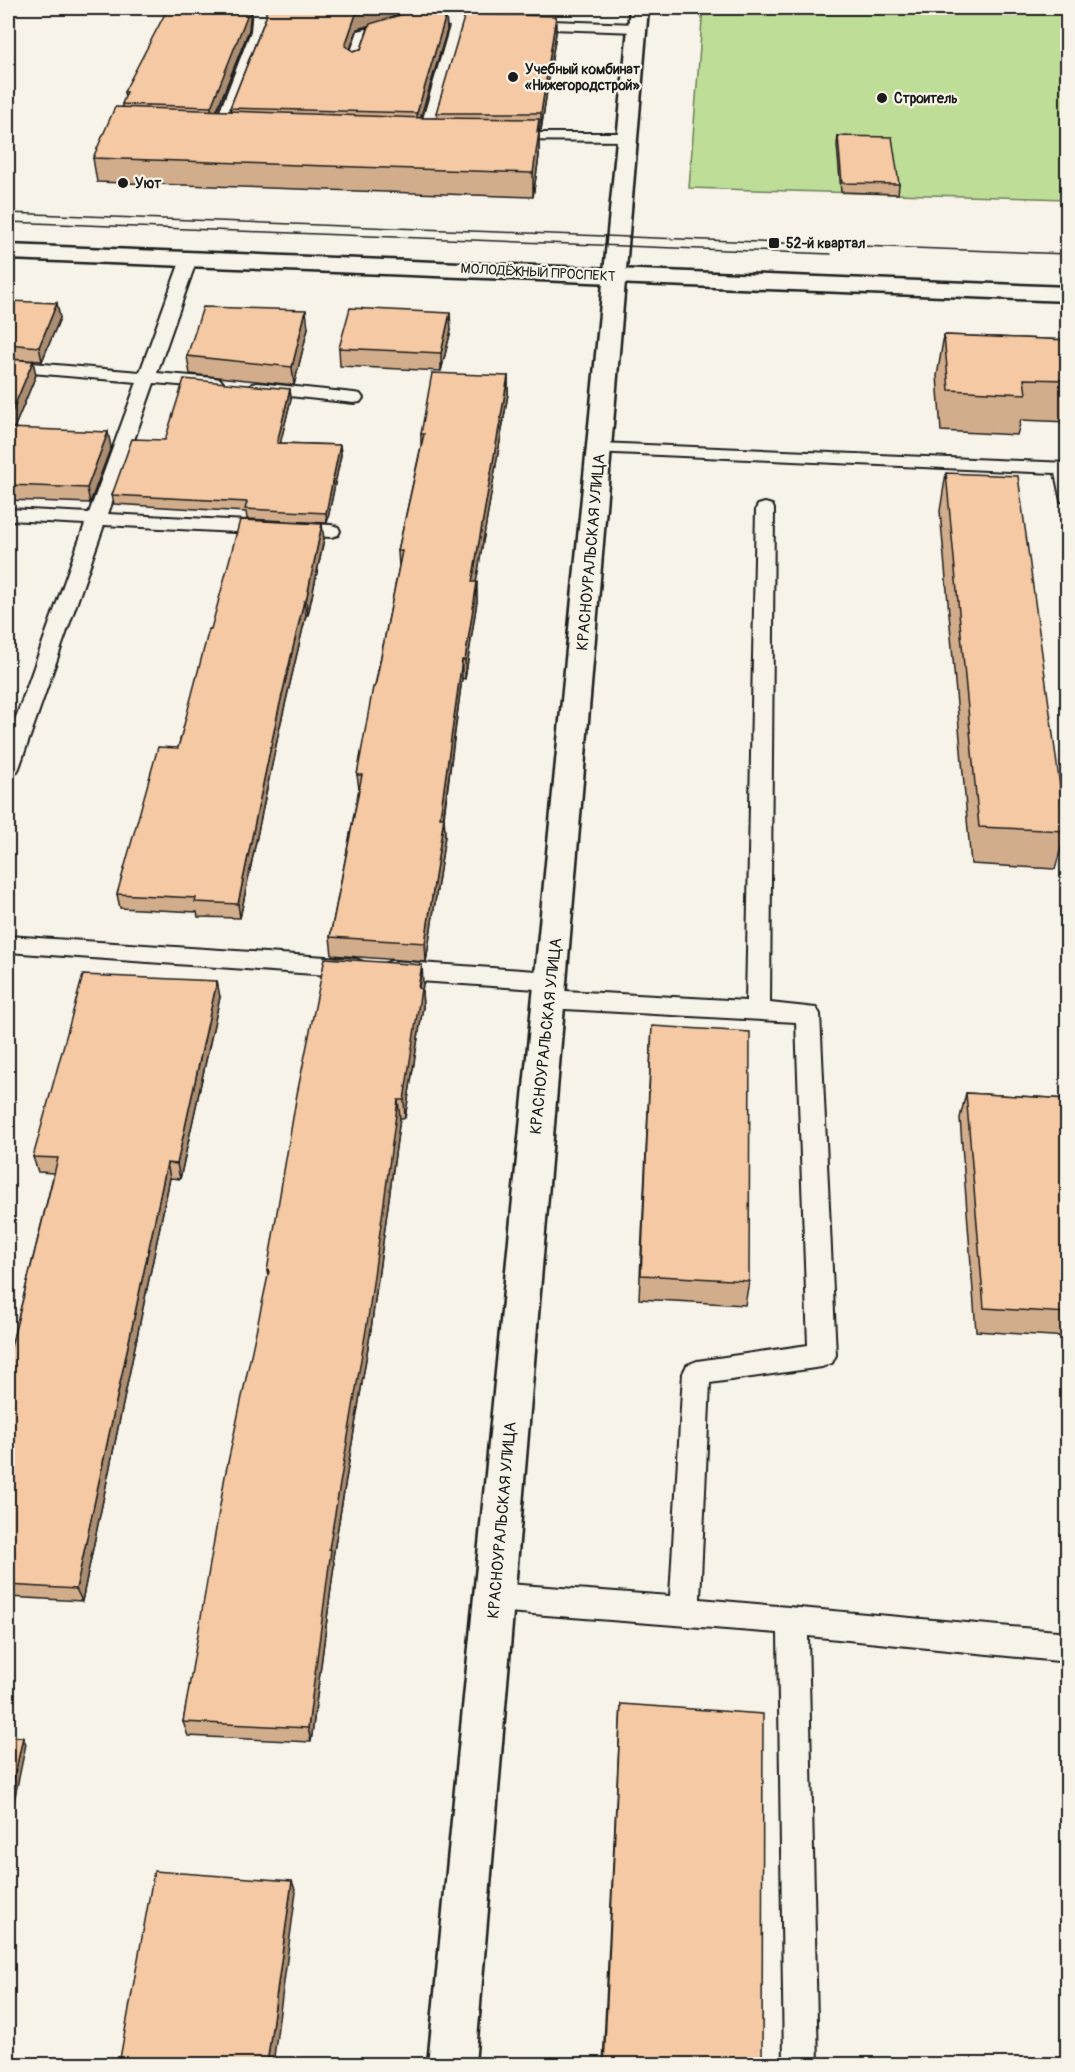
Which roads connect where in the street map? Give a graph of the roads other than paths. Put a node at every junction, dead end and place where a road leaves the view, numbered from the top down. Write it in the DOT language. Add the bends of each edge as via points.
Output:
graph roads {
  1 [pos="260,8"];
  2 [pos="391,8"];
  3 [pos="639,8"];
  4 [pos="409,20"];
  5 [pos="458,22"];
  6 [pos="637,28"];
  7 [pos="355,60"];
  8 [pos="220,129"];
  9 [pos="426,136"];
  10 [pos="497,136"];
  11 [pos="627,137"];
  12 [pos="8,252"];
  13 [pos="189,259"];
  14 [pos="615,276"];
  15 [pos="1068,294"];
  16 [pos="8,366"];
  17 [pos="148,377"];
  18 [pos="354,398"];
  19 [pos="599,448"];
  20 [pos="1065,468"];
  21 [pos="1068,497"];
  22 [pos="765,509"];
  23 [pos="8,514"];
  24 [pos="96,518"];
  25 [pos="331,531"];
  26 [pos="8,768"];
  27 [pos="8,944"];
  28 [pos="549,990"];
  29 [pos="758,1011"];
  30 [pos="494,1597"];
  31 [pos="684,1611"];
  32 [pos="793,1620"];
  33 [pos="1068,1647"];
  34 [pos="451,2064"];
  35 [pos="801,2064"];
  1 -- 8 [label="lane" via="258,31"];
  2 -- 4 [label="lane"];
  3 -- 6 [label="street, КРАСНОУРАЛЬСКАЯ УЛИЦА"];
  4 -- 5 [label="lane"];
  4 -- 7 [label="lane" via="363,34"];
  5 -- 6 [label="lane"];
  5 -- 9 [label="lane"];
  6 -- 11 [label="street, КРАСНОУРАЛЬСКАЯ УЛИЦА"];
  10 -- 11 [label="lane"];
  11 -- 14 [label="street, КРАСНОУРАЛЬСКАЯ УЛИЦА"];
  12 -- 13 [label="street, МОЛОДЁЖНЫЙ ПРОСПЕКТ"];
  13 -- 14 [label="street, МОЛОДЁЖНЫЙ ПРОСПЕКТ"];
  13 -- 17 [label="lane"];
  14 -- 15 [label="street, МОЛОДЁЖНЫЙ ПРОСПЕКТ"];
  14 -- 19 [label="street, КРАСНОУРАЛЬСКАЯ УЛИЦА"];
  16 -- 17 [label="lane"];
  17 -- 18 [label="lane"];
  17 -- 24 [label="lane"];
  19 -- 20 [label="lane"];
  19 -- 28 [label="street, КРАСНОУРАЛЬСКАЯ УЛИЦА"];
  20 -- 21 [label="lane"];
  22 -- 29 [label="lane"];
  23 -- 24 [label="lane"];
  24 -- 25 [label="lane"];
  24 -- 26 [label="lane"];
  27 -- 28 [label="lane"];
  28 -- 29 [label="lane"];
  28 -- 30 [label="street, КРАСНОУРАЛЬСКАЯ УЛИЦА"];
  29 -- 31 [label="lane" via="808,1014 822,1355 697,1373"];
  30 -- 31 [label="lane"];
  30 -- 34 [label="street, КРАСНОУРАЛЬСКАЯ УЛИЦА"];
  31 -- 32 [label="lane"];
  32 -- 33 [label="lane"];
  32 -- 35 [label="lane"];
}
